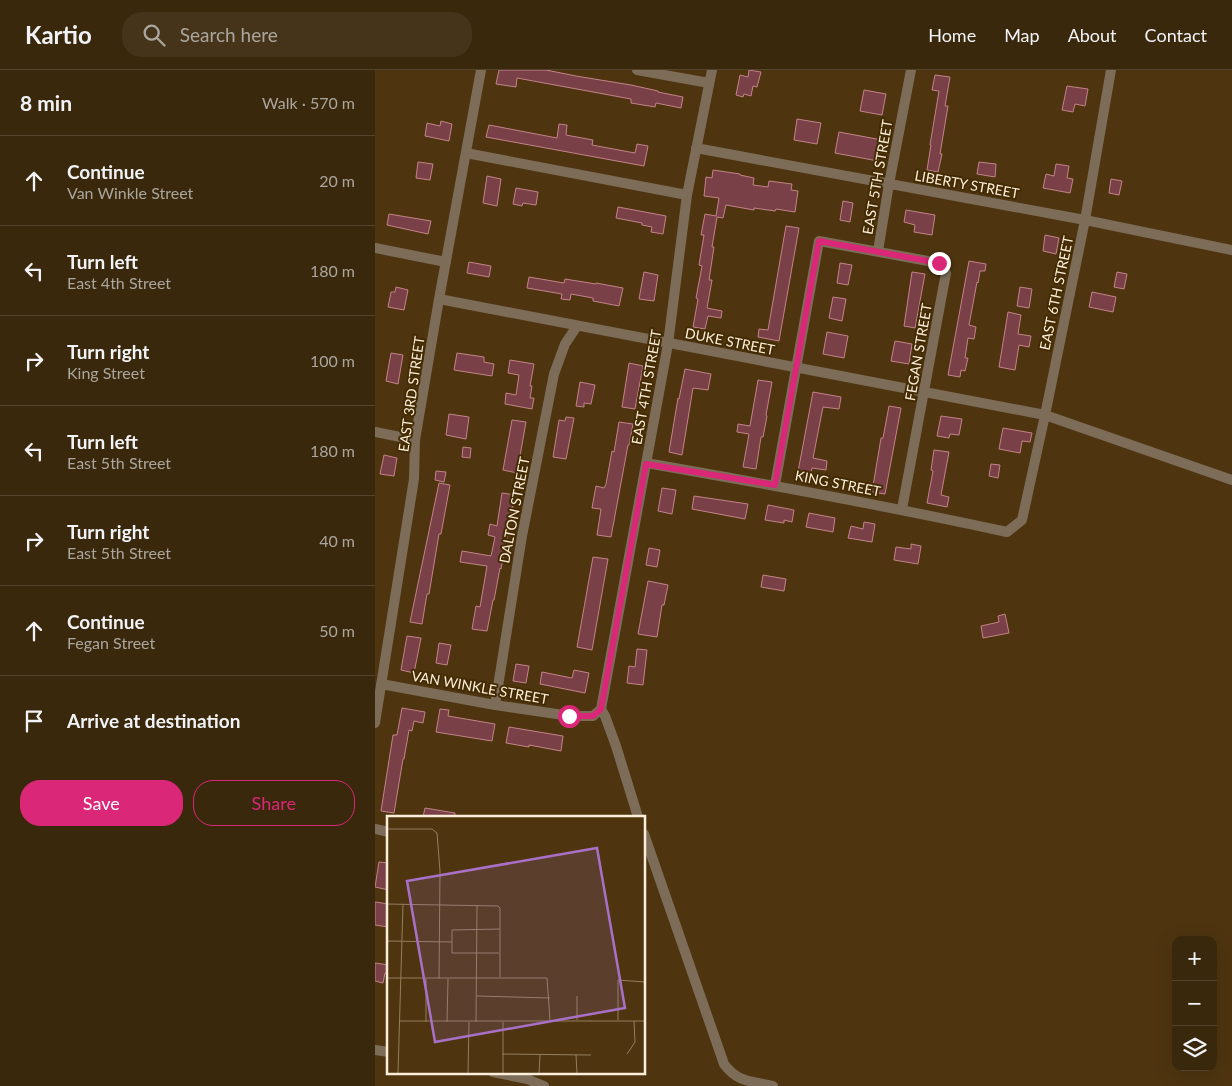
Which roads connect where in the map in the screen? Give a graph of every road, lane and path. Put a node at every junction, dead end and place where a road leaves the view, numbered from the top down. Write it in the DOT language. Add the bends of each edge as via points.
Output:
graph roads {
  1 [pos="481,70"];
  2 [pos="637,70"];
  3 [pos="712,70"];
  4 [pos="911,70"];
  5 [pos="1111,70"];
  6 [pos="709,83"];
  7 [pos="696,148"];
  8 [pos="466,153"];
  9 [pos="889,184"];
  10 [pos="687,195"];
  11 [pos="1085,220"];
  12 [pos="375,248"];
  13 [pos="1232,250"];
  14 [pos="878,251"];
  15 [pos="445,262"];
  16 [pos="439,299"];
  17 [pos="577,326"];
  18 [pos="668,344"];
  19 [pos="796,368"];
  20 [pos="924,392"];
  21 [pos="1045,415"];
  22 [pos="375,432"];
  23 [pos="415,440"];
  24 [pos="646,464"];
  25 [pos="1232,480"];
  26 [pos="775,485"];
  27 [pos="902,509"];
  28 [pos="1021,520"];
  29 [pos="381,684"];
  30 [pos="495,705"];
  31 [pos="601,709"];
  32 [pos="375,723"];
  33 [pos="638,816"];
  34 [pos="645,837"];
  35 [pos="500,1074"];
  36 [pos="526,1082"];
  37 [pos="544,1086"];
  38 [pos="773,1086"];
  1 -- 8 [label="street, EAST 3RD STREET"];
  2 -- 6 [label="street"];
  3 -- 6 [label="street, EAST 4TH STREET"];
  4 -- 9 [label="street, EAST 5TH STREET"];
  5 -- 11 [label="street, EAST 6TH STREET"];
  6 -- 7 [label="street, EAST 4TH STREET"];
  7 -- 9 [label="street, LIBERTY STREET"];
  7 -- 10 [label="street, EAST 4TH STREET"];
  8 -- 10 [label="street"];
  8 -- 15 [label="street, EAST 3RD STREET"];
  9 -- 11 [label="street, LIBERTY STREET"];
  9 -- 14 [label="street, EAST 5TH STREET"];
  10 -- 18 [label="street, EAST 4TH STREET"];
  11 -- 13 [label="street, LIBERTY STREET"];
  11 -- 21 [label="street, EAST 6TH STREET"];
  12 -- 15 [label="street"];
  14 -- 19 [label="street, EAST 5TH STREET" via="819,241"];
  14 -- 20 [label="street, FEGAN STREET" via="939,263 946,273"];
  15 -- 16 [label="street, EAST 3RD STREET"];
  16 -- 17 [label="street, DUKE STREET"];
  16 -- 23 [label="street, EAST 3RD STREET"];
  17 -- 18 [label="street, DUKE STREET"];
  17 -- 30 [label="street, DALTON STREET" via="565,344 554,374 522,536"];
  18 -- 19 [label="street, DUKE STREET"];
  18 -- 24 [label="street, EAST 4TH STREET"];
  19 -- 20 [label="street, DUKE STREET"];
  19 -- 26 [label="street, EAST 5TH STREET"];
  20 -- 21 [label="street, DUKE STREET"];
  20 -- 27 [label="street, FEGAN STREET"];
  21 -- 25 [label="street, DUKE STREET"];
  21 -- 28 [label="street, EAST 6TH STREET"];
  22 -- 23 [label="street"];
  23 -- 29 [label="street, EAST 3RD STREET" via="414,479"];
  24 -- 26 [label="street, KING STREET"];
  24 -- 31 [label="street, EAST 4TH STREET"];
  26 -- 27 [label="street, KING STREET"];
  27 -- 28 [label="street, KING STREET" via="1007,532"];
  29 -- 30 [label="street, VAN WINKLE STREET"];
  29 -- 32 [label="street, EAST 3RD STREET"];
  30 -- 31 [label="street, VAN WINKLE STREET" via="569,716 593,716"];
  31 -- 33 [label="street"];
  34 -- 38 [label="street" via="724,1064 735,1076 746,1081"];
  35 -- 36 [label="street"];
  36 -- 37 [label="street"];
}
